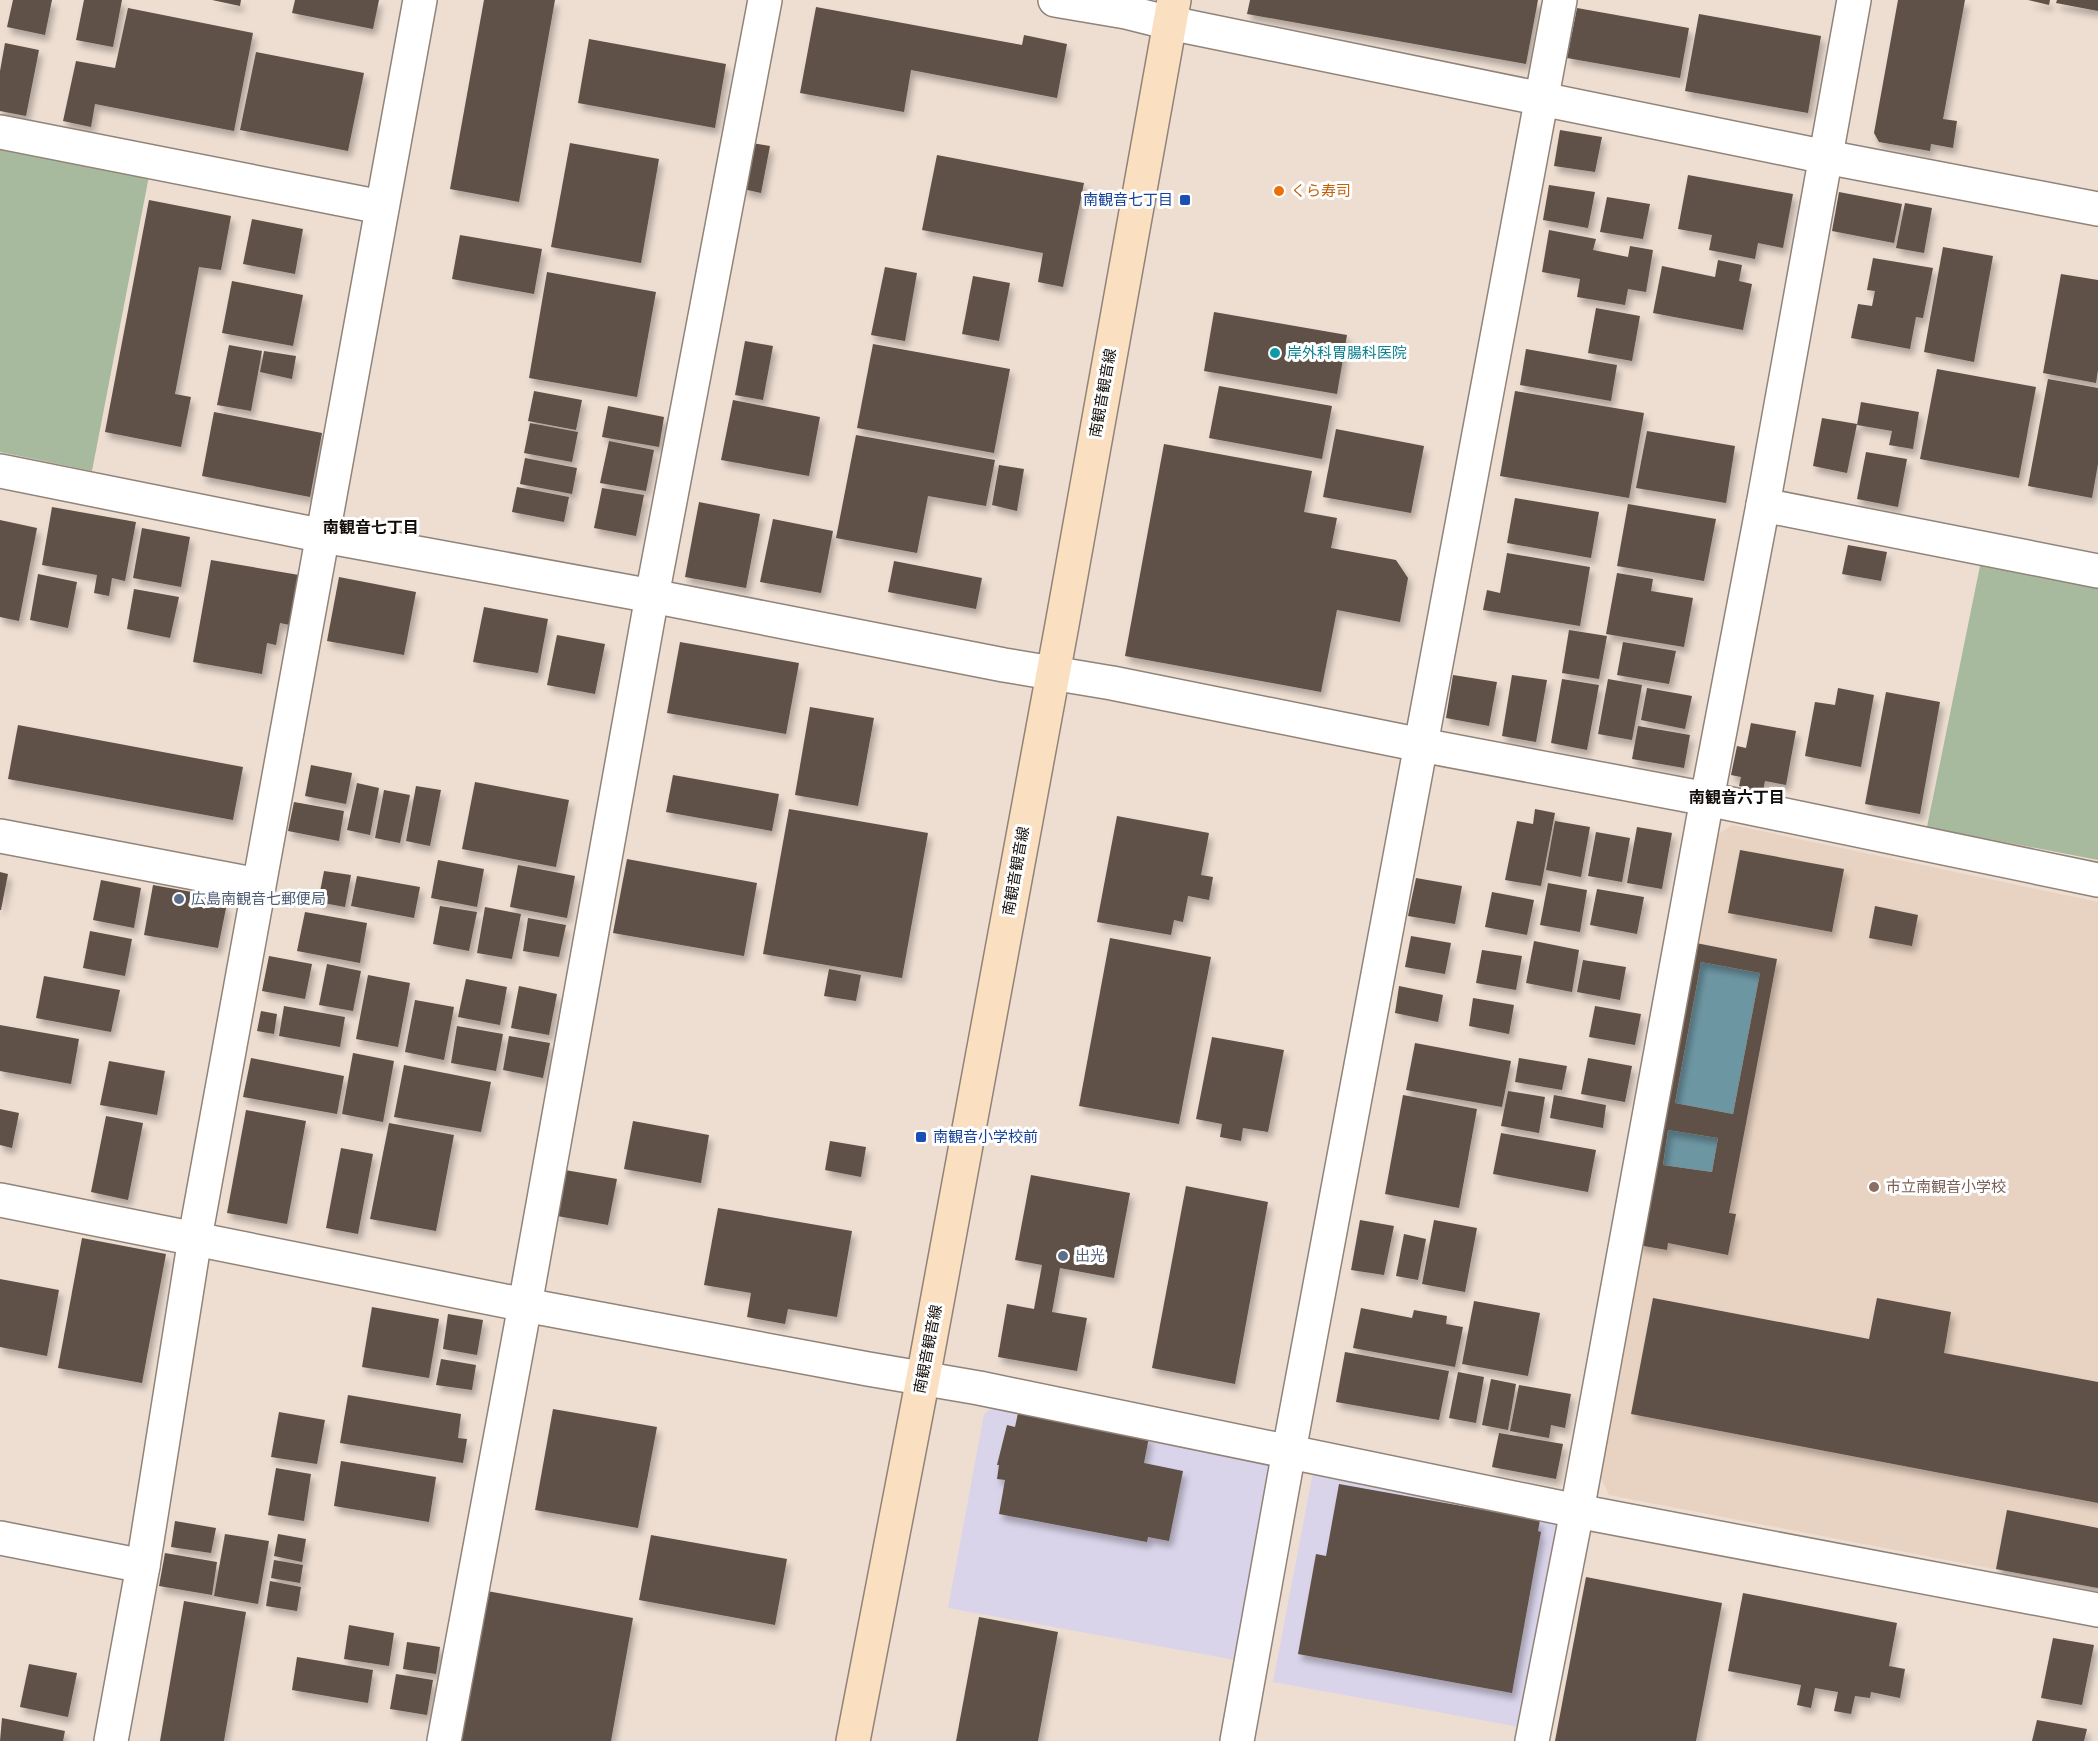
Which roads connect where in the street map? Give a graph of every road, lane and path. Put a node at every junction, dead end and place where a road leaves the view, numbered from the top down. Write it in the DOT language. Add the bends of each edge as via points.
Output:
graph roads {
  1 [pos="420,0"];
  2 [pos="765,0"];
  3 [pos="1055,0"];
  4 [pos="1560,0"];
  5 [pos="1854,0"];
  6 [pos="1172,11"];
  7 [pos="1542,100"];
  8 [pos="0,132"];
  9 [pos="1826,157"];
  10 [pos="381,207"];
  11 [pos="2098,208"];
  12 [pos="0,471"];
  13 [pos="1763,505"];
  14 [pos="324,536"];
  15 [pos="2098,571"];
  16 [pos="652,596"];
  17 [pos="1053,673"];
  18 [pos="1421,745"];
  19 [pos="1707,799"];
  20 [pos="0,836"];
  21 [pos="2098,880"];
  22 [pos="258,885"];
  23 [pos="0,1200"];
  24 [pos="195,1238"];
  25 [pos="525,1305"];
  26 [pos="923,1378"];
  27 [pos="1289,1451"];
  28 [pos="1577,1511"];
  29 [pos="0,1538"];
  30 [pos="143,1566"];
  31 [pos="2098,1610"];
  32 [pos="111,1741"];
  33 [pos="444,1741"];
  34 [pos="853,1741"];
  35 [pos="1238,1741"];
  36 [pos="1532,1741"];
  1 -- 10 [label="street"];
  2 -- 16 [label="street"];
  3 -- 6 [label="street" via="1126,12"];
  4 -- 7 [label="street"];
  5 -- 9 [label="street"];
  6 -- 7 [label="street"];
  6 -- 17 [label="main road, 南観音観音線"];
  7 -- 9 [label="street"];
  7 -- 18 [label="street"];
  8 -- 10 [label="street"];
  9 -- 11 [label="street"];
  9 -- 13 [label="street"];
  10 -- 14 [label="street"];
  12 -- 14 [label="street"];
  13 -- 15 [label="street"];
  13 -- 19 [label="street"];
  14 -- 16 [label="street"];
  14 -- 22 [label="street"];
  16 -- 17 [label="street"];
  16 -- 25 [label="street"];
  17 -- 18 [label="street"];
  17 -- 26 [label="main road, 南観音観音線"];
  18 -- 19 [label="street"];
  18 -- 27 [label="street"];
  19 -- 21 [label="street"];
  19 -- 28 [label="street"];
  20 -- 22 [label="street"];
  22 -- 24 [label="street"];
  23 -- 24 [label="street"];
  24 -- 25 [label="street"];
  24 -- 30 [label="street"];
  25 -- 26 [label="street"];
  25 -- 33 [label="street"];
  26 -- 27 [label="street"];
  26 -- 34 [label="main road, 南観音観音線"];
  27 -- 28 [label="street"];
  27 -- 35 [label="street"];
  28 -- 31 [label="street"];
  28 -- 36 [label="street"];
  29 -- 30 [label="street"];
  30 -- 32 [label="street"];
}
